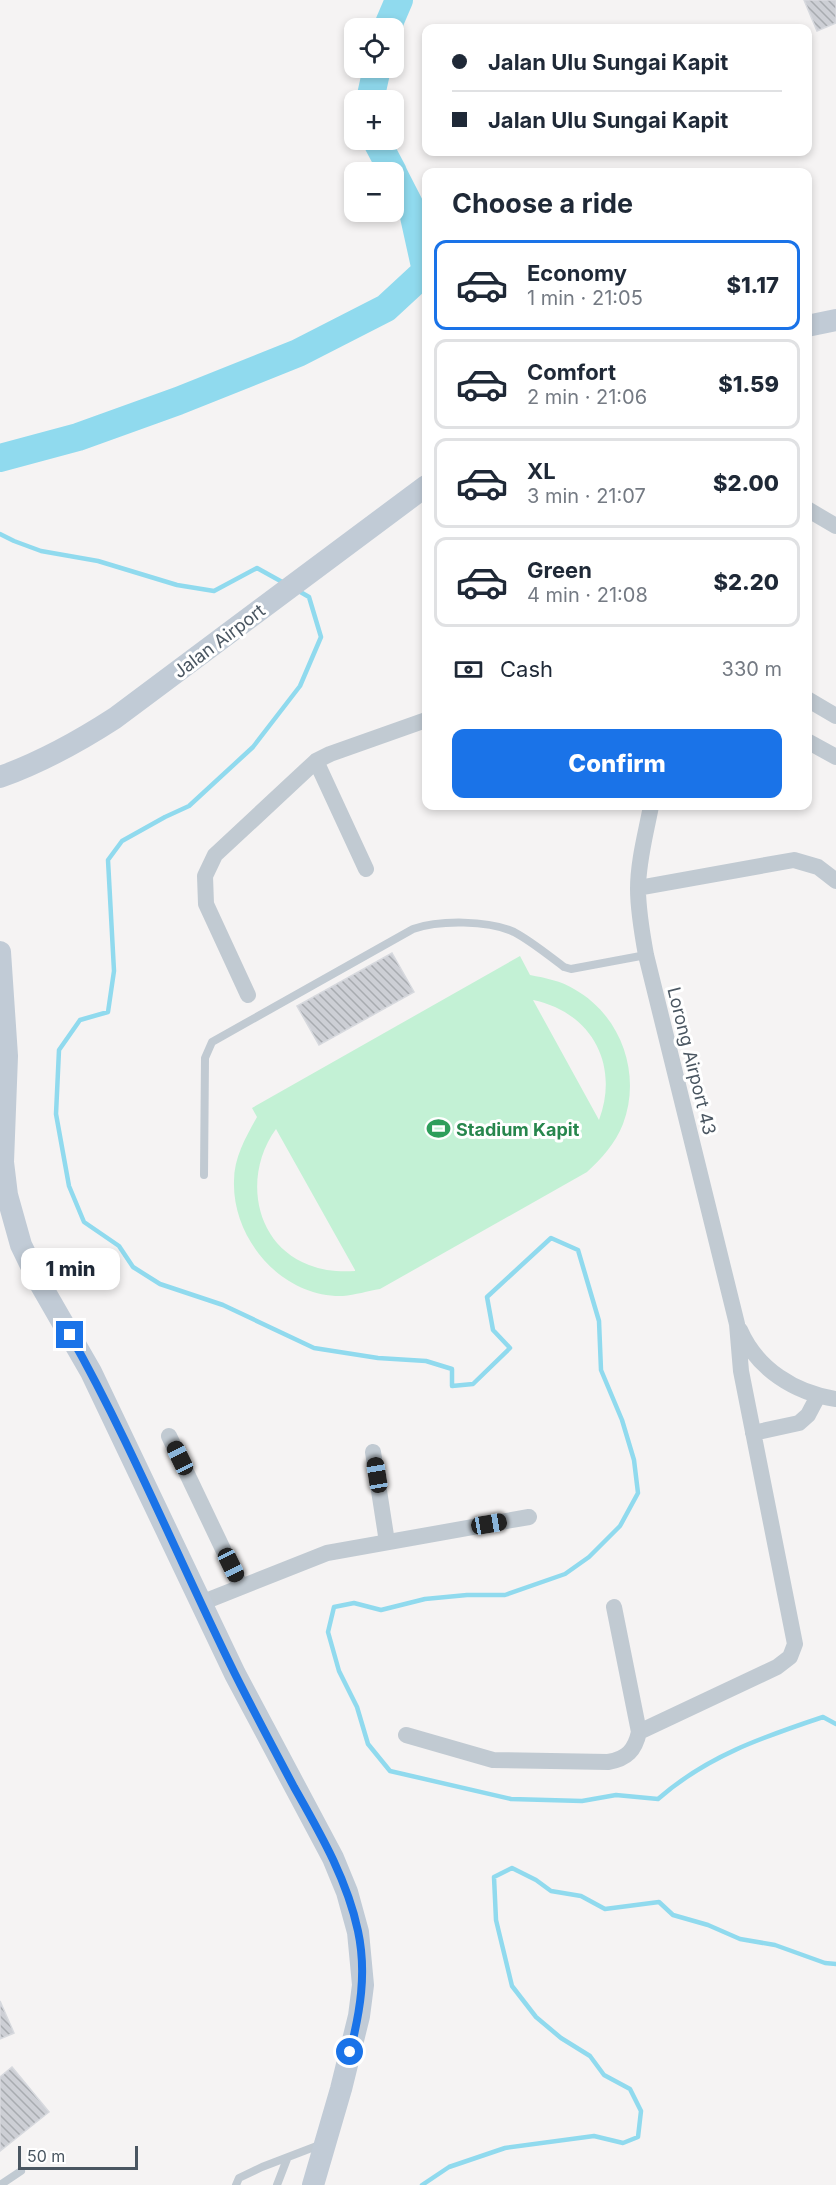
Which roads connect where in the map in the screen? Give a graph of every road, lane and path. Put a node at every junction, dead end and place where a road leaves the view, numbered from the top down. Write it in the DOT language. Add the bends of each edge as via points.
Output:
graph roads {
  1 [pos="836,320"];
  2 [pos="812,325"];
  3 [pos="422,489"];
  4 [pos="812,512"];
  5 [pos="836,526"];
  6 [pos="812,702"];
  7 [pos="836,716"];
  8 [pos="422,721"];
  9 [pos="812,744"];
  10 [pos="836,757"];
  11 [pos="316,761"];
  12 [pos="0,777"];
  13 [pos="650,810"];
  14 [pos="366,869"];
  15 [pos="836,881"];
  16 [pos="638,888"];
  17 [pos="0,952"];
  18 [pos="646,954"];
  19 [pos="248,994"];
  20 [pos="204,1175"];
  21 [pos="737,1324"];
  22 [pos="819,1396"];
  23 [pos="836,1399"];
  24 [pos="753,1433"];
  25 [pos="169,1436"];
  26 [pos="373,1452"];
  27 [pos="530,1517"];
  28 [pos="387,1542"];
  29 [pos="241,1587"];
  30 [pos="201,1603"];
  31 [pos="614,1607"];
  32 [pos="639,1732"];
  33 [pos="406,1735"];
  34 [pos="325,2143"];
  35 [pos="287,2159"];
  36 [pos="21,2171"];
  37 [pos="0,2185"];
  38 [pos="236,2185"];
  39 [pos="277,2185"];
  40 [pos="313,2185"];
  1 -- 2 [label="main road"];
  3 -- 12 [label="main road, Jalan Airport" via="116,718 73,745"];
  4 -- 5 [label="street"];
  6 -- 7 [label="street"];
  8 -- 11 [label="street"];
  9 -- 10 [label="street"];
  11 -- 14 [label="street"];
  11 -- 19 [label="street" via="215,855 205,876 206,904"];
  13 -- 16 [label="street, Lorong Airport 43"];
  15 -- 16 [label="street" via="818,867 794,860"];
  16 -- 18 [label="street, Lorong Airport 43"];
  17 -- 30 [label="main road" via="7,1056 3,1162 17,1234 38,1280 91,1372"];
  18 -- 20 [label="lane" via="571,969 517,934 500,928 448,922 413,929 212,1042 205,1058"];
  18 -- 21 [label="street, Lorong Airport 43"];
  21 -- 22 [label="street" via="756,1357 768,1368 800,1389"];
  21 -- 24 [label="street"];
  22 -- 23 [label="street"];
  22 -- 24 [label="street" via="799,1423"];
  24 -- 32 [label="street" via="793,1630 793,1651 777,1667"];
  25 -- 29 [label="street"];
  26 -- 28 [label="street"];
  27 -- 28 [label="street"];
  28 -- 29 [label="street" via="317,1556"];
  29 -- 30 [label="street"];
  30 -- 34 [label="main road" via="333,1858 358,1932 363,1985 359,2016"];
  31 -- 32 [label="street"];
  32 -- 33 [label="street" via="632,1752 608,1761 493,1760"];
  34 -- 35 [label="lane"];
  34 -- 40 [label="main road"];
  35 -- 38 [label="lane" via="262,2166 239,2178"];
  35 -- 39 [label="lane"];
  36 -- 37 [label="lane"];
}
